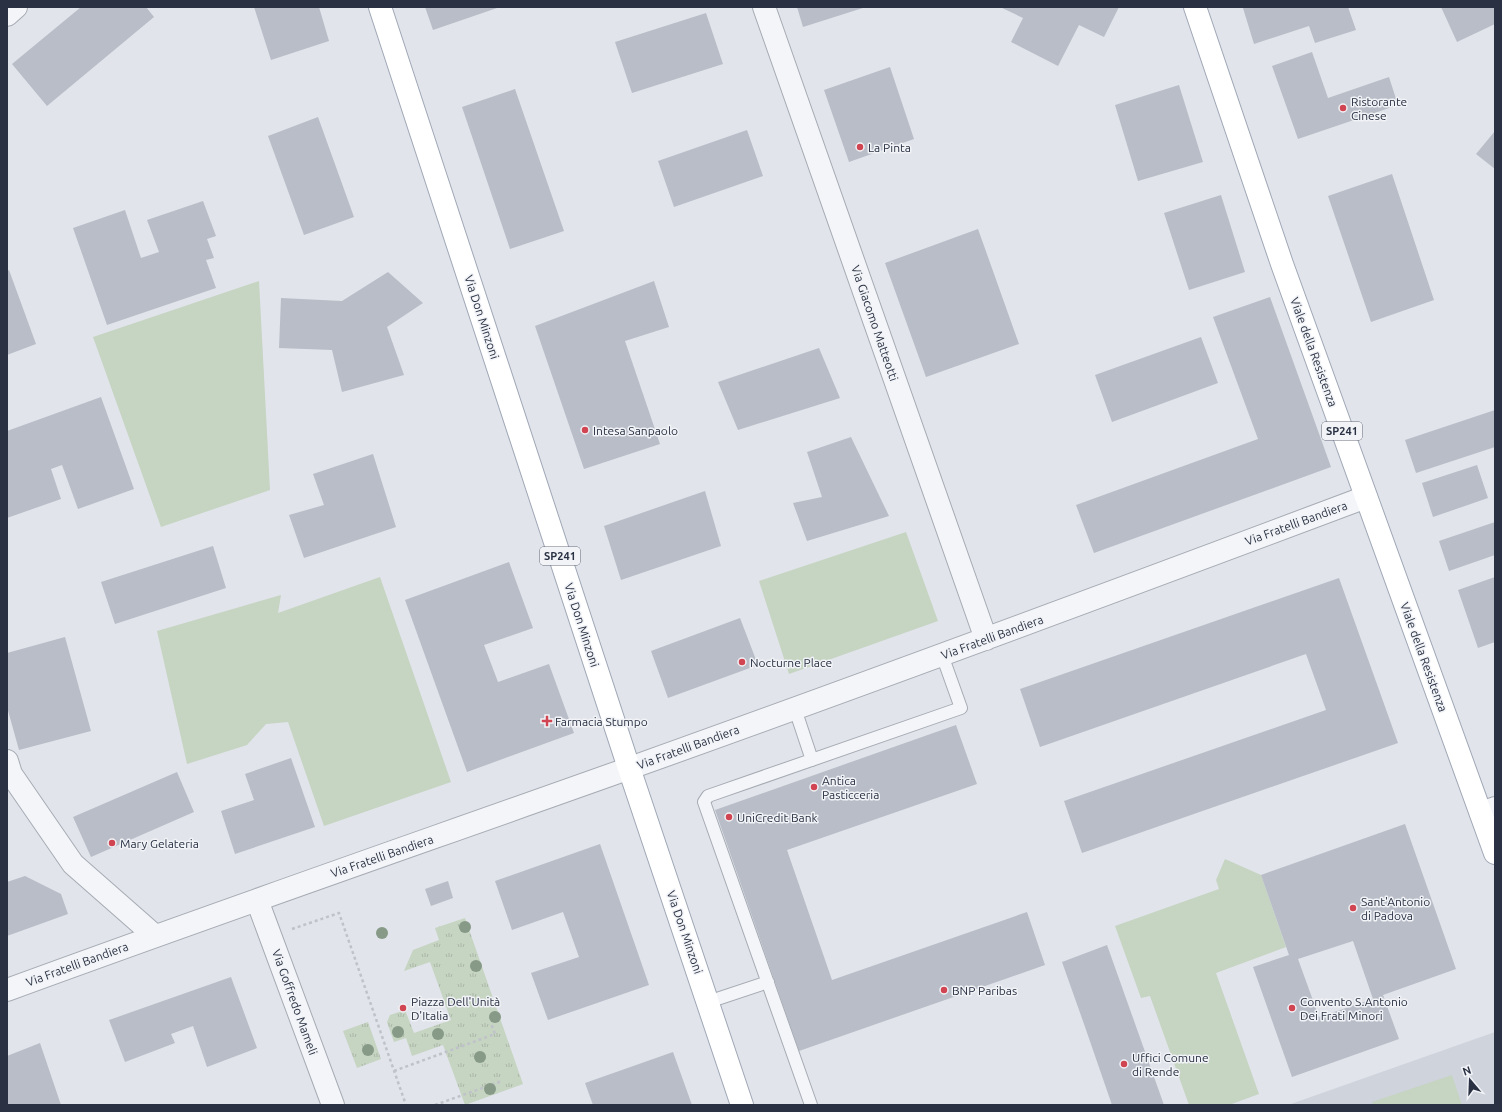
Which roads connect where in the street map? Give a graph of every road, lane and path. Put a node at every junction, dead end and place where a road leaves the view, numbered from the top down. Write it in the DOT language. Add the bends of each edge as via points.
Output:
graph roads {
  1 [pos="16,7"];
  2 [pos="380,7"];
  3 [pos="764,7"];
  4 [pos="1195,7"];
  5 [pos="7,15"];
  6 [pos="1366,497"];
  7 [pos="986,639"];
  8 [pos="942,655"];
  9 [pos="794,709"];
  10 [pos="812,760"];
  11 [pos="7,761"];
  12 [pos="629,768"];
  13 [pos="1488,810"];
  14 [pos="1495,853"];
  15 [pos="257,900"];
  16 [pos="155,936"];
  17 [pos="271,936"];
  18 [pos="768,982"];
  19 [pos="7,990"];
  20 [pos="708,1002"];
  21 [pos="491,1023"];
  22 [pos="394,1071"];
  23 [pos="502,1081"];
  24 [pos="333,1105"];
  25 [pos="406,1105"];
  26 [pos="435,1105"];
  27 [pos="742,1105"];
  28 [pos="811,1105"];
  1 -- 5 [label="street"];
  2 -- 12 [label="main road, Via Don Minzoni / SP241"];
  3 -- 7 [label="street, Via Giacomo Matteotti"];
  4 -- 6 [label="main road, Viale della Resistenza / SP241" via="1282,264"];
  6 -- 7 [label="street, Via Fratelli Bandiera"];
  6 -- 13 [label="main road, Viale della Resistenza / SP241"];
  7 -- 8 [label="street, Via Fratelli Bandiera"];
  8 -- 9 [label="street, Via Fratelli Bandiera"];
  8 -- 10 [label="lane" via="961,708"];
  9 -- 10 [label="lane"];
  9 -- 12 [label="street, Via Fratelli Bandiera"];
  10 -- 18 [label="lane" via="708,796 704,802"];
  11 -- 16 [label="street" via="11,774 73,864"];
  12 -- 15 [label="street, Via Fratelli Bandiera"];
  12 -- 20 [label="main road, Via Don Minzoni / SP241"];
  13 -- 14 [label="main road, Viale della Resistenza / SP241"];
  15 -- 16 [label="street, Via Fratelli Bandiera"];
  15 -- 17 [label="street, Via Goffredo Mameli"];
  16 -- 19 [label="street, Via Fratelli Bandiera"];
  17 -- 22 [label="path" via="339,913"];
  17 -- 24 [label="street, Via Goffredo Mameli"];
  18 -- 20 [label="lane"];
  18 -- 28 [label="lane"];
  20 -- 27 [label="main road, Via Don Minzoni / SP241"];
  21 -- 22 [label="path" via="495,1034"];
  22 -- 25 [label="path"];
  23 -- 26 [label="path"];
}
